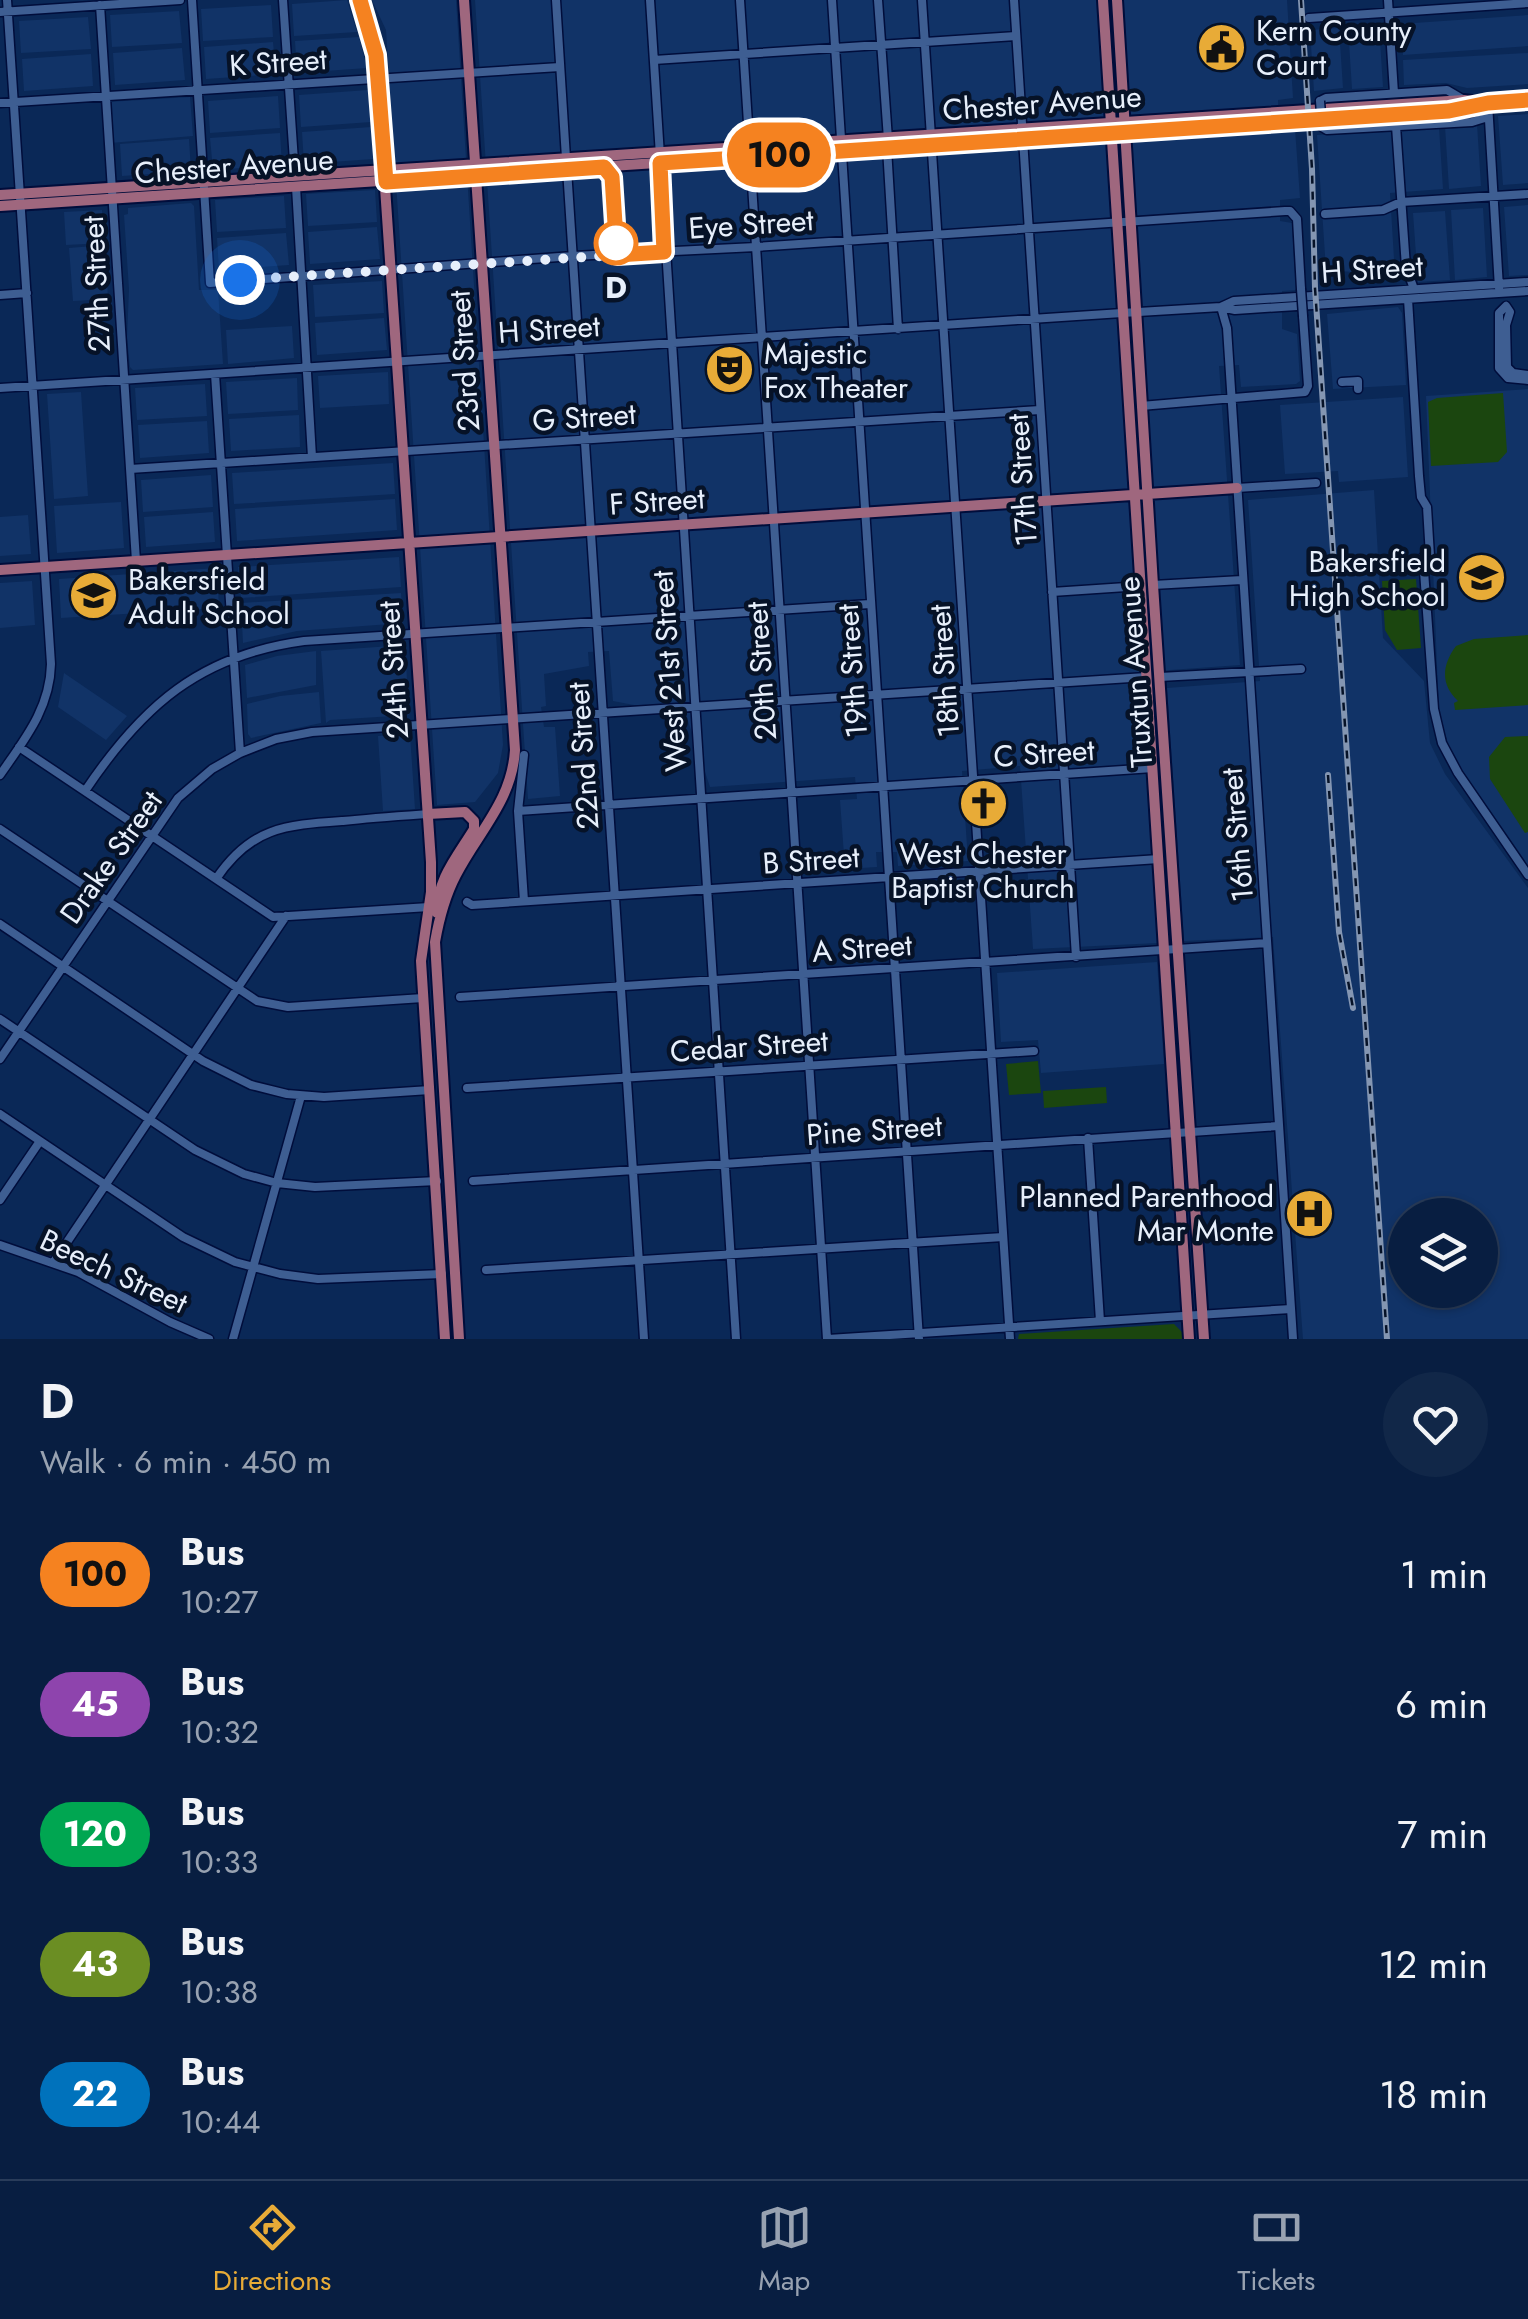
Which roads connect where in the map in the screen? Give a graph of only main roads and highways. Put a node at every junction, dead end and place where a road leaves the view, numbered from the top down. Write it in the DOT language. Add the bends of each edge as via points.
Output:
graph roads {
  1 [pos="360,0"];
  2 [pos="464,0"];
  3 [pos="1102,0"];
  4 [pos="1118,0"];
  5 [pos="1528,100"];
  6 [pos="1488,103"];
  7 [pos="1127,127"];
  8 [pos="1112,128"];
  9 [pos="931,140"];
  10 [pos="476,170"];
  11 [pos="385,176"];
  12 [pos="295,182"];
  13 [pos="0,195"];
  14 [pos="21,199"];
  15 [pos="0,206"];
  16 [pos="1237,488"];
  17 [pos="1141,495"];
  18 [pos="501,537"];
  19 [pos="412,542"];
  20 [pos="0,570"];
  21 [pos="1147,586"];
  22 [pos="1145,661"];
  23 [pos="1146,677"];
  24 [pos="1160,677"];
  25 [pos="1160,693"];
  26 [pos="1153,763"];
  27 [pos="1168,784"];
  28 [pos="428,814"];
  29 [pos="437,929"];
  30 [pos="445,1339"];
  31 [pos="460,1339"];
  32 [pos="1189,1339"];
  33 [pos="1204,1339"];
  1 -- 11 [label="main road, 24th Street" via="374,40"];
  2 -- 10 [label="main road, 23rd Street"];
  3 -- 8 [label="main road, Truxtun Avenue"];
  4 -- 7 [label="main road, Truxtun Avenue"];
  5 -- 6 [label="main road, Chester Avenue"];
  6 -- 7 [label="main road, Chester Avenue" via="1449,111"];
  6 -- 7 [label="main road, Chester Avenue"];
  7 -- 8 [label="main road, Chester Avenue"];
  7 -- 17 [label="main road, Truxtun Avenue"];
  8 -- 9 [label="main road, Chester Avenue" via="1022,128"];
  8 -- 9 [label="main road, Chester Avenue" via="1023,140"];
  8 -- 17 [label="main road, Truxtun Avenue"];
  9 -- 10 [label="main road, Chester Avenue"];
  10 -- 11 [label="main road, Chester Avenue"];
  10 -- 18 [label="main road, 23rd Street"];
  11 -- 12 [label="main road, Chester Avenue"];
  11 -- 12 [label="main road, Chester Avenue" via="331,174"];
  11 -- 19 [label="main road, 24th Street"];
  12 -- 14 [label="main road, Chester Avenue"];
  13 -- 14 [label="main road, Chester Avenue"];
  14 -- 15 [label="main road, Chester Avenue"];
  16 -- 17 [label="main road, F Street"];
  17 -- 18 [label="main road, F Street"];
  17 -- 21 [label="main road, Truxtun Avenue"];
  18 -- 19 [label="main road, F Street"];
  18 -- 29 [label="main road, 23rd Street" via="515,758 508,791 456,875"];
  19 -- 20 [label="main road, F Street"];
  19 -- 28 [label="main road, 24th Street"];
  21 -- 22 [label="main road, Truxtun Avenue"];
  21 -- 24 [label="main road, Truxtun Avenue"];
  22 -- 23 [label="main road, Truxtun Avenue"];
  22 -- 24 [label="main road"];
  23 -- 25 [label="main road"];
  23 -- 26 [label="main road, Truxtun Avenue"];
  24 -- 25 [label="main road, Truxtun Avenue"];
  25 -- 27 [label="main road, Truxtun Avenue"];
  26 -- 27 [label="main road"];
  26 -- 32 [label="main road, Truxtun Avenue"];
  27 -- 33 [label="main road, Truxtun Avenue"];
  28 -- 29 [label="main road" via="465,812 475,824 439,892"];
  28 -- 30 [label="main road, 24th Street" via="432,879 421,951"];
  29 -- 31 [label="main road"];
}
